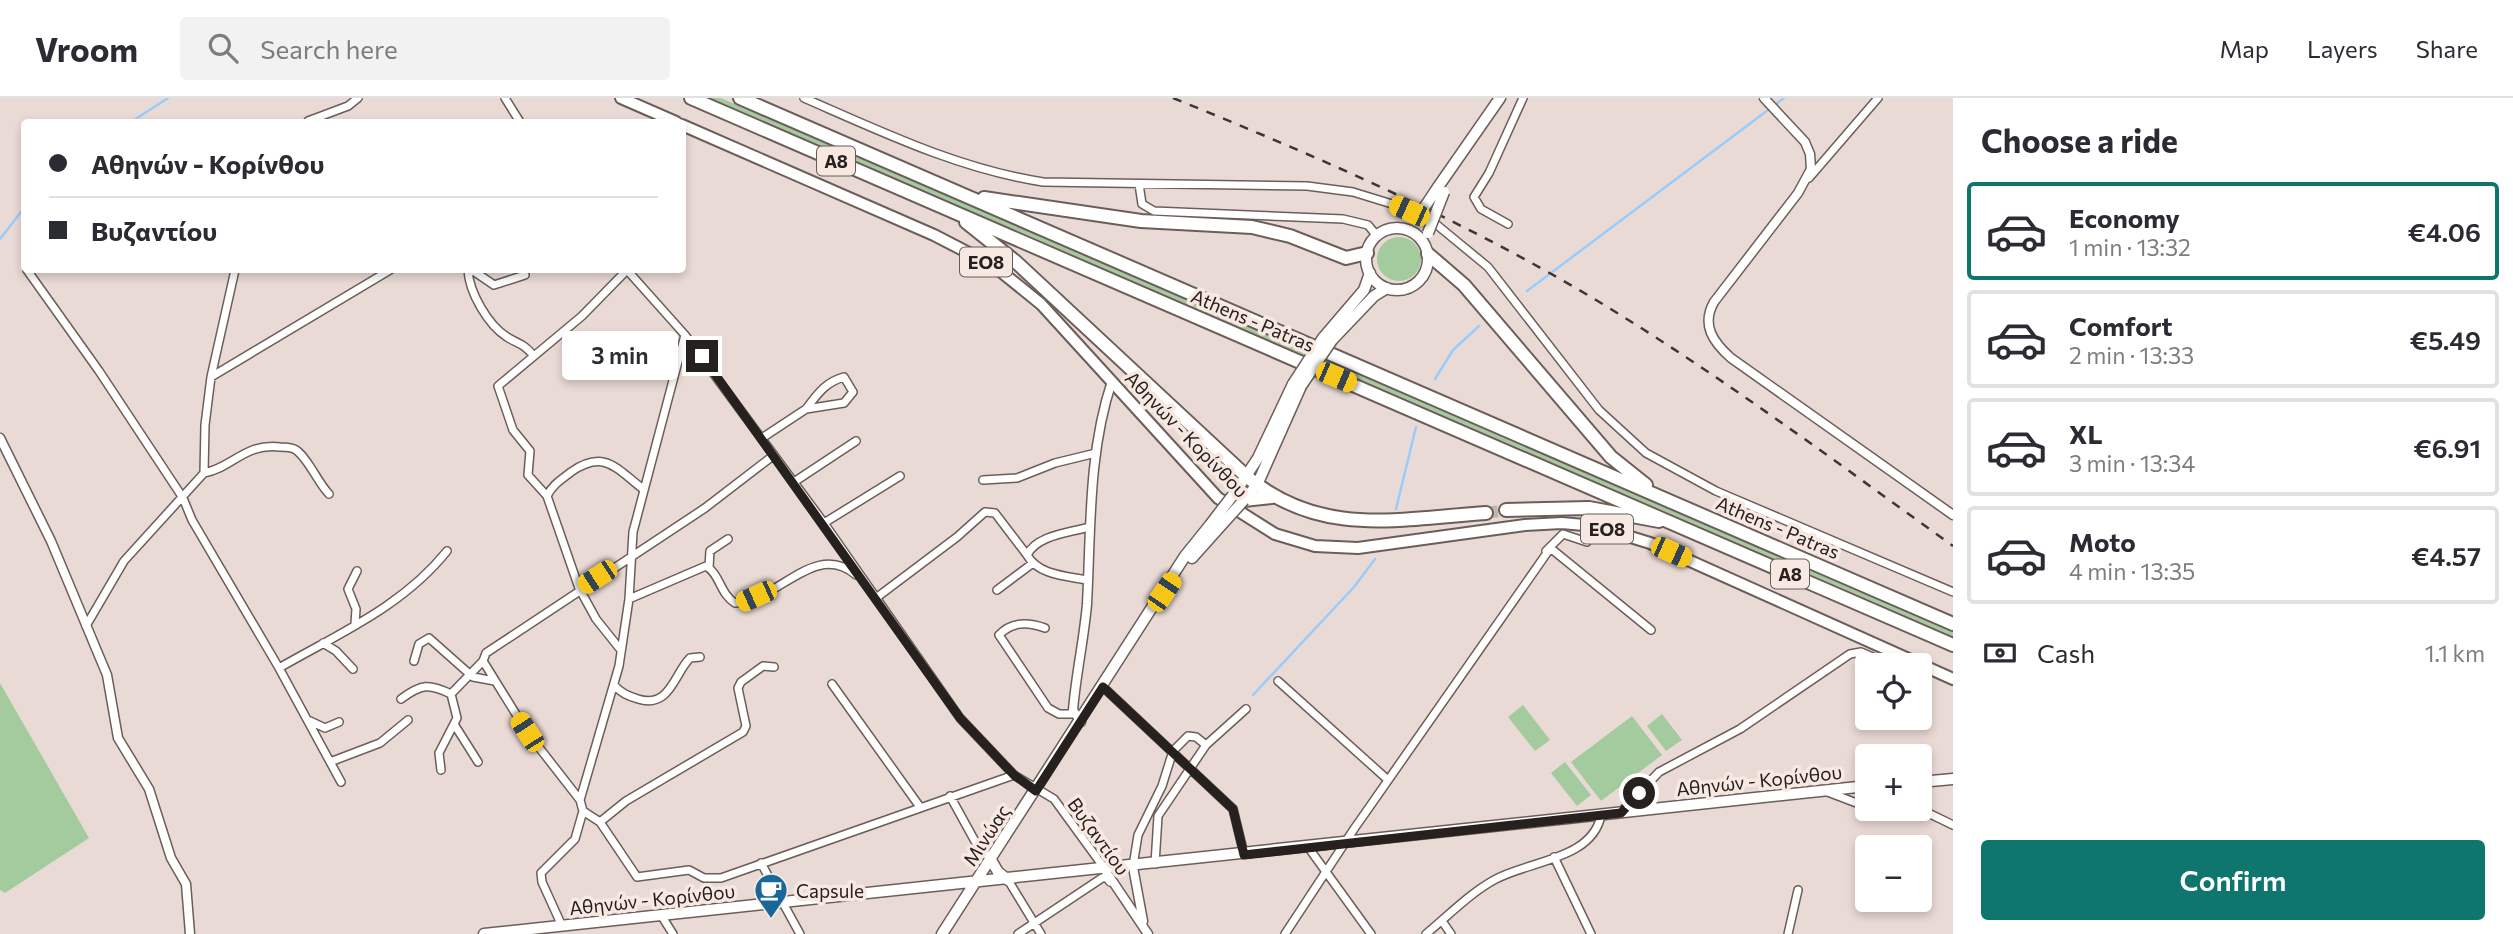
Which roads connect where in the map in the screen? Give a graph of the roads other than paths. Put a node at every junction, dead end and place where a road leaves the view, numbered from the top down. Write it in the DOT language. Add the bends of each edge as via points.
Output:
graph roads {
  1 [pos="358,98"];
  2 [pos="505,98"];
  3 [pos="621,98"];
  4 [pos="691,98"];
  5 [pos="740,98"];
  6 [pos="804,98"];
  7 [pos="1500,98"];
  8 [pos="1523,98"];
  9 [pos="1878,98"];
  10 [pos="1765,99"];
  11 [pos="314,119"];
  12 [pos="518,119"];
  13 [pos="670,119"];
  14 [pos="686,127"];
  15 [pos="1808,178"];
  16 [pos="1139,184"];
  17 [pos="1441,190"];
  18 [pos="966,196"];
  19 [pos="952,211"];
  20 [pos="1508,224"];
  21 [pos="1405,229"];
  22 [pos="1377,236"];
  23 [pos="1427,251"];
  24 [pos="1367,253"];
  25 [pos="28,273"];
  26 [pos="234,273"];
  27 [pos="385,273"];
  28 [pos="471,273"];
  29 [pos="475,273"];
  30 [pos="624,273"];
  31 [pos="630,273"];
  32 [pos="1370,273"];
  33 [pos="525,275"];
  34 [pos="1387,288"];
  35 [pos="685,335"];
  36 [pos="1328,339"];
  37 [pos="534,356"];
  38 [pos="212,377"];
  39 [pos="1112,381"];
  40 [pos="806,409"];
  41 [pos="0,438"];
  42 [pos="762,438"];
  43 [pos="856,441"];
  44 [pos="1096,453"];
  45 [pos="774,455"];
  46 [pos="204,474"];
  47 [pos="901,475"];
  48 [pos="983,480"];
  49 [pos="1251,480"];
  50 [pos="794,482"];
  51 [pos="643,489"];
  52 [pos="329,495"];
  53 [pos="1240,495"];
  54 [pos="547,496"];
  55 [pos="1272,497"];
  56 [pos="183,498"];
  57 [pos="1663,498"];
  58 [pos="1506,510"];
  59 [pos="1486,513"];
  60 [pos="1953,515"];
  61 [pos="1670,522"];
  62 [pos="824,523"];
  63 [pos="1088,527"];
  64 [pos="728,539"];
  65 [pos="1587,542"];
  66 [pos="447,551"];
  67 [pos="632,554"];
  68 [pos="1027,555"];
  69 [pos="1544,555"];
  70 [pos="1033,564"];
  71 [pos="709,567"];
  72 [pos="356,571"];
  73 [pos="1087,580"];
  74 [pos="868,587"];
  75 [pos="579,588"];
  76 [pos="997,590"];
  77 [pos="1953,592"];
  78 [pos="629,598"];
  79 [pos="876,598"];
  80 [pos="355,624"];
  81 [pos="1953,624"];
  82 [pos="86,626"];
  83 [pos="1045,628"];
  84 [pos="1651,631"];
  85 [pos="322,643"];
  86 [pos="1953,645"];
  87 [pos="620,649"];
  88 [pos="1855,653"];
  89 [pos="700,657"];
  90 [pos="414,661"];
  91 [pos="483,661"];
  92 [pos="774,667"];
  93 [pos="279,668"];
  94 [pos="353,669"];
  95 [pos="469,674"];
  96 [pos="1953,679"];
  97 [pos="495,681"];
  98 [pos="1278,681"];
  99 [pos="832,684"];
  100 [pos="614,685"];
  101 [pos="1103,687"];
  102 [pos="451,694"];
  103 [pos="401,699"];
  104 [pos="1246,709"];
  105 [pos="305,715"];
  106 [pos="1077,718"];
  107 [pos="408,720"];
  108 [pos="339,722"];
  109 [pos="454,724"];
  110 [pos="1206,745"];
  111 [pos="1173,751"];
  112 [pos="330,762"];
  113 [pos="478,762"];
  114 [pos="1191,768"];
  115 [pos="441,770"];
  116 [pos="1014,775"];
  117 [pos="1953,779"];
  118 [pos="1388,780"];
  119 [pos="1932,781"];
  120 [pos="341,782"];
  121 [pos="1855,787"];
  122 [pos="1825,790"];
  123 [pos="1036,791"];
  124 [pos="950,796"];
  125 [pos="580,800"];
  126 [pos="1855,802"];
  127 [pos="920,807"];
  128 [pos="583,811"];
  129 [pos="1621,813"];
  130 [pos="1601,815"];
  131 [pos="1932,815"];
  132 [pos="600,822"];
  133 [pos="1953,825"];
  134 [pos="1344,843"];
  135 [pos="1308,847"];
  136 [pos="1244,855"];
  137 [pos="1554,857"];
  138 [pos="991,860"];
  139 [pos="761,863"];
  140 [pos="1155,864"];
  141 [pos="1133,867"];
  142 [pos="1105,870"];
  143 [pos="1326,873"];
  144 [pos="1008,880"];
  145 [pos="976,882"];
  146 [pos="1118,890"];
  147 [pos="1798,890"];
  148 [pos="783,903"];
  149 [pos="661,915"];
  150 [pos="1442,920"];
  151 [pos="1034,924"];
  152 [pos="562,926"];
  153 [pos="540,931"];
  154 [pos="1147,932"];
  155 [pos="190,934"];
  156 [pos="484,934"];
  157 [pos="673,934"];
  158 [pos="800,934"];
  159 [pos="942,934"];
  160 [pos="1018,934"];
  161 [pos="1041,934"];
  162 [pos="1285,934"];
  163 [pos="1371,934"];
  164 [pos="1426,934"];
  165 [pos="1451,934"];
  166 [pos="1591,934"];
  167 [pos="1788,934"];
  1 -- 11 [label="street" via="341,110"];
  2 -- 12 [label="street"];
  3 -- 13 [label="main road"];
  4 -- 19 [label="highway, Athens - Patras / Α8"];
  5 -- 18 [label="highway, Athens - Patras / Α8"];
  6 -- 16 [label="street" via="958,164 1043,182"];
  7 -- 17 [label="main road"];
  8 -- 20 [label="street" via="1474,197 1481,209"];
  9 -- 15 [label="street"];
  10 -- 15 [label="street" via="1808,148"];
  14 -- 39 [label="main road, Αθηνών - Κορίνθου / ΕΟ8" via="994,266 1041,304"];
  15 -- 60 [label="street" via="1714,302 1707,319 1709,330 1731,358"];
  16 -- 22 [label="street" via="1142,204 1154,211 1343,219 1368,225"];
  16 -- 77 [label="street" via="1307,186 1372,197 1437,225 1488,267 1599,410 1646,453 1716,491"];
  17 -- 21 [label="main road, bridge"];
  17 -- 23 [label="main road, bridge"];
  18 -- 24 [label="highway" via="1141,221 1252,227 1346,258"];
  18 -- 57 [label="highway, Athens - Patras / Α8"];
  19 -- 49 [label="highway" via="1016,262"];
  19 -- 61 [label="highway, Athens - Patras / Α8"];
  21 -- 22 [label="main road" via="1393,228"];
  21 -- 23 [label="main road" via="1421,239"];
  22 -- 24 [label="main road"];
  23 -- 34 [label="main road" via="1421,279 1405,288"];
  23 -- 57 [label="highway" via="1464,285 1611,457"];
  24 -- 32 [label="main road"];
  25 -- 56 [label="street"];
  26 -- 38 [label="street"];
  27 -- 38 [label="street"];
  28 -- 37 [label="street" via="479,301 493,323"];
  29 -- 33 [label="street" via="494,285"];
  30 -- 37 [label="street"];
  31 -- 35 [label="street, Βυζαντίου"];
  32 -- 34 [label="main road"];
  32 -- 36 [label="main road" via="1364,290"];
  34 -- 36 [label="main road"];
  35 -- 42 [label="street, Βυζαντίου"];
  35 -- 51 [label="street"];
  36 -- 49 [label="main road, Μινώας, bridge" via="1297,385"];
  37 -- 54 [label="street" via="502,381 498,390 516,436 530,452 528,475"];
  38 -- 46 [label="street"];
  39 -- 44 [label="street"];
  39 -- 96 [label="main road, Αθηνών - Κορίνθου / ΕΟ8" via="1218,498 1256,525 1296,542 1358,548 1525,524 1595,526 1650,543"];
  40 -- 40 [label="street" via="844,403 853,392 850,384 844,377 820,389"];
  40 -- 42 [label="street"];
  41 -- 82 [label="street" via="51,541"];
  42 -- 45 [label="street, Βυζαντίου"];
  43 -- 50 [label="street"];
  44 -- 48 [label="street" via="1017,478"];
  44 -- 63 [label="street"];
  45 -- 50 [label="street, Βυζαντίου"];
  45 -- 67 [label="street" via="705,508"];
  46 -- 52 [label="street" via="263,445 288,447 301,455"];
  46 -- 56 [label="street"];
  47 -- 62 [label="street"];
  49 -- 53 [label="main road, Μινώας"];
  49 -- 55 [label="highway"];
  50 -- 62 [label="street, Βυζαντίου"];
  51 -- 54 [label="street" via="607,462 593,460 561,480"];
  51 -- 67 [label="street"];
  53 -- 55 [label="highway"];
  53 -- 101 [label="main road, Μινώας, bridge" via="1173,579"];
  54 -- 75 [label="street"];
  55 -- 59 [label="highway" via="1291,507 1355,520"];
  56 -- 82 [label="street" via="124,561"];
  56 -- 93 [label="street"];
  57 -- 81 [label="highway, Athens - Patras / Α8"];
  58 -- 61 [label="highway" via="1589,508"];
  61 -- 86 [label="highway, Athens - Patras / Α8"];
  62 -- 74 [label="street, Βυζαντίου"];
  63 -- 68 [label="street" via="1043,540"];
  63 -- 73 [label="street"];
  64 -- 71 [label="street" via="710,551"];
  65 -- 69 [label="street" via="1563,534"];
  66 -- 80 [label="street" via="427,576 394,603"];
  67 -- 75 [label="street"];
  67 -- 78 [label="street"];
  68 -- 70 [label="street"];
  68 -- 79 [label="street" via="995,513 985,512"];
  69 -- 84 [label="street" via="1554,551"];
  69 -- 118 [label="street"];
  70 -- 73 [label="street"];
  70 -- 76 [label="street"];
  71 -- 74 [label="street" via="725,597 735,603 823,563 848,568"];
  71 -- 78 [label="street"];
  72 -- 80 [label="street" via="348,589 356,609"];
  73 -- 106 [label="street"];
  74 -- 79 [label="street, Βυζαντίου"];
  75 -- 87 [label="street"];
  75 -- 91 [label="street" via="486,653"];
  78 -- 87 [label="street"];
  79 -- 116 [label="street, Βυζαντίου" via="960,718"];
  80 -- 85 [label="street"];
  82 -- 155 [label="street" via="112,690 118,738 149,789 171,858 186,884"];
  83 -- 106 [label="street" via="1020,623 999,635 1048,708"];
  85 -- 93 [label="street"];
  85 -- 94 [label="street" via="337,650"];
  87 -- 100 [label="street"];
  88 -- 129 [label="street" via="1740,729 1659,772"];
  89 -- 100 [label="street" via="690,658 677,682 654,699 626,695"];
  90 -- 95 [label="street" via="419,644 429,638"];
  91 -- 95 [label="street"];
  91 -- 97 [label="street"];
  92 -- 132 [label="street" via="763,666 738,688 747,726 743,732 626,801"];
  93 -- 105 [label="street"];
  95 -- 97 [label="street"];
  95 -- 102 [label="street"];
  97 -- 125 [label="street" via="527,732"];
  98 -- 118 [label="street"];
  99 -- 127 [label="street"];
  100 -- 125 [label="street"];
  101 -- 106 [label="main road, Μινώας"];
  101 -- 111 [label="street"];
  102 -- 103 [label="street" via="423,685"];
  102 -- 109 [label="street"];
  104 -- 110 [label="street"];
  105 -- 108 [label="street" via="325,728"];
  105 -- 112 [label="street"];
  106 -- 123 [label="main road, Μινώας"];
  107 -- 112 [label="street" via="380,743"];
  109 -- 113 [label="street"];
  109 -- 115 [label="street" via="439,753"];
  110 -- 111 [label="street" via="1188,736"];
  110 -- 114 [label="street"];
  111 -- 114 [label="street"];
  111 -- 141 [label="street" via="1138,835"];
  112 -- 120 [label="street"];
  114 -- 136 [label="street" via="1233,809"];
  114 -- 140 [label="street" via="1158,816"];
  116 -- 123 [label="street, Βυζαντίου"];
  116 -- 124 [label="street"];
  117 -- 119 [label="main road"];
  118 -- 134 [label="street"];
  121 -- 122 [label="main road, Αθηνών - Κορίνθου"];
  122 -- 126 [label="street"];
  122 -- 129 [label="main road, Αθηνών - Κορίνθου"];
  123 -- 138 [label="main road, Μινώας"];
  123 -- 142 [label="street, Βυζαντίου" via="1054,799"];
  124 -- 127 [label="street"];
  124 -- 138 [label="street"];
  125 -- 128 [label="street"];
  127 -- 139 [label="street"];
  128 -- 132 [label="street"];
  128 -- 152 [label="street" via="575,839 541,873"];
  129 -- 130 [label="main road, Αθηνών - Κορίνθου"];
  130 -- 134 [label="main road, Αθηνών - Κορίνθου"];
  130 -- 137 [label="street" via="1587,840"];
  131 -- 133 [label="street"];
  132 -- 139 [label="street" via="636,877 689,870 704,878 721,878"];
  134 -- 135 [label="main road, Αθηνών - Κορίνθου"];
  134 -- 143 [label="street"];
  135 -- 136 [label="main road, Αθηνών - Κορίνθου"];
  135 -- 143 [label="street"];
  136 -- 140 [label="main road, Αθηνών - Κορίνθου"];
  137 -- 150 [label="street" via="1502,875"];
  137 -- 166 [label="street"];
  138 -- 144 [label="main road"];
  138 -- 145 [label="main road, Μινώας"];
  139 -- 148 [label="street"];
  140 -- 141 [label="main road, Αθηνών - Κορίνθου"];
  141 -- 142 [label="main road, Αθηνών - Κορίνθου"];
  141 -- 154 [label="street"];
  142 -- 144 [label="main road, Αθηνών - Κορίνθου"];
  142 -- 146 [label="street, Βυζαντίου"];
  143 -- 162 [label="street"];
  143 -- 163 [label="street"];
  144 -- 145 [label="main road, Αθηνών - Κορίνθου"];
  144 -- 151 [label="street"];
  145 -- 148 [label="main road, Αθηνών - Κορίνθου"];
  145 -- 159 [label="main road, Μινώας"];
  146 -- 151 [label="street" via="1102,878"];
  146 -- 154 [label="street, Βυζαντίου"];
  147 -- 167 [label="street"];
  148 -- 149 [label="main road, Αθηνών - Κορίνθου"];
  148 -- 158 [label="street"];
  149 -- 152 [label="main road, Αθηνών - Κορίνθου"];
  149 -- 157 [label="street"];
  150 -- 164 [label="street"];
  150 -- 165 [label="street"];
  151 -- 160 [label="street"];
  151 -- 161 [label="street"];
  152 -- 153 [label="main road, Αθηνών - Κορίνθου"];
  153 -- 156 [label="main road, Αθηνών - Κορίνθου"];
}
